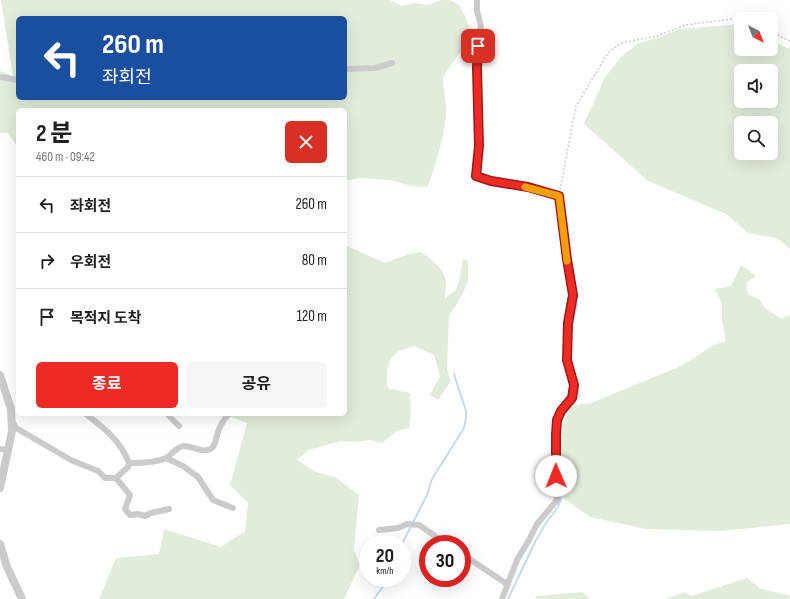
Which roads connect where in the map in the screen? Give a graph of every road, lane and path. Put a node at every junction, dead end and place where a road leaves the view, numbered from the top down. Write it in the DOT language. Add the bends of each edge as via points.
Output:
graph roads {
  1 [pos="477,0"];
  2 [pos="734,19"];
  3 [pos="778,36"];
  4 [pos="790,41"];
  5 [pos="392,63"];
  6 [pos="347,69"];
  7 [pos="0,76"];
  8 [pos="16,80"];
  9 [pos="559,196"];
  10 [pos="0,376"];
  11 [pos="14,408"];
  12 [pos="88,416"];
  13 [pos="169,416"];
  14 [pos="227,416"];
  15 [pos="12,421"];
  16 [pos="179,426"];
  17 [pos="4,449"];
  18 [pos="166,458"];
  19 [pos="130,463"];
  20 [pos="116,478"];
  21 [pos="0,488"];
  22 [pos="233,508"];
  23 [pos="169,509"];
  24 [pos="379,530"];
  25 [pos="434,535"];
  26 [pos="0,544"];
  27 [pos="471,560"];
  28 [pos="507,584"];
  29 [pos="22,599"];
  30 [pos="502,599"];
  1 -- 9 [label="street" via="481,26 477,68 479,146 476,176"];
  2 -- 9 [label="path" via="686,25 657,36 620,43 608,53 576,106"];
  3 -- 4 [label="path"];
  5 -- 6 [label="street" via="375,68"];
  7 -- 8 [label="street"];
  9 -- 28 [label="street" via="573,295 568,323 567,360 574,385 572,398 557,420 557,500 537,524"];
  10 -- 11 [label="street"];
  11 -- 15 [label="street"];
  12 -- 19 [label="street" via="118,442"];
  13 -- 16 [label="street"];
  14 -- 18 [label="street" via="217,433 214,446 209,450 183,446"];
  15 -- 17 [label="street" via="12,430"];
  15 -- 20 [label="street" via="16,428 71,460 98,471 105,478"];
  17 -- 21 [label="street"];
  18 -- 19 [label="street"];
  18 -- 22 [label="street" via="198,477 214,500"];
  19 -- 20 [label="street"];
  20 -- 23 [label="street" via="130,495 125,509 130,515 146,516"];
  24 -- 25 [label="street" via="398,528 407,524 419,525"];
  26 -- 29 [label="street" via="7,567"];
  27 -- 28 [label="street"];
  28 -- 30 [label="street"];
}
